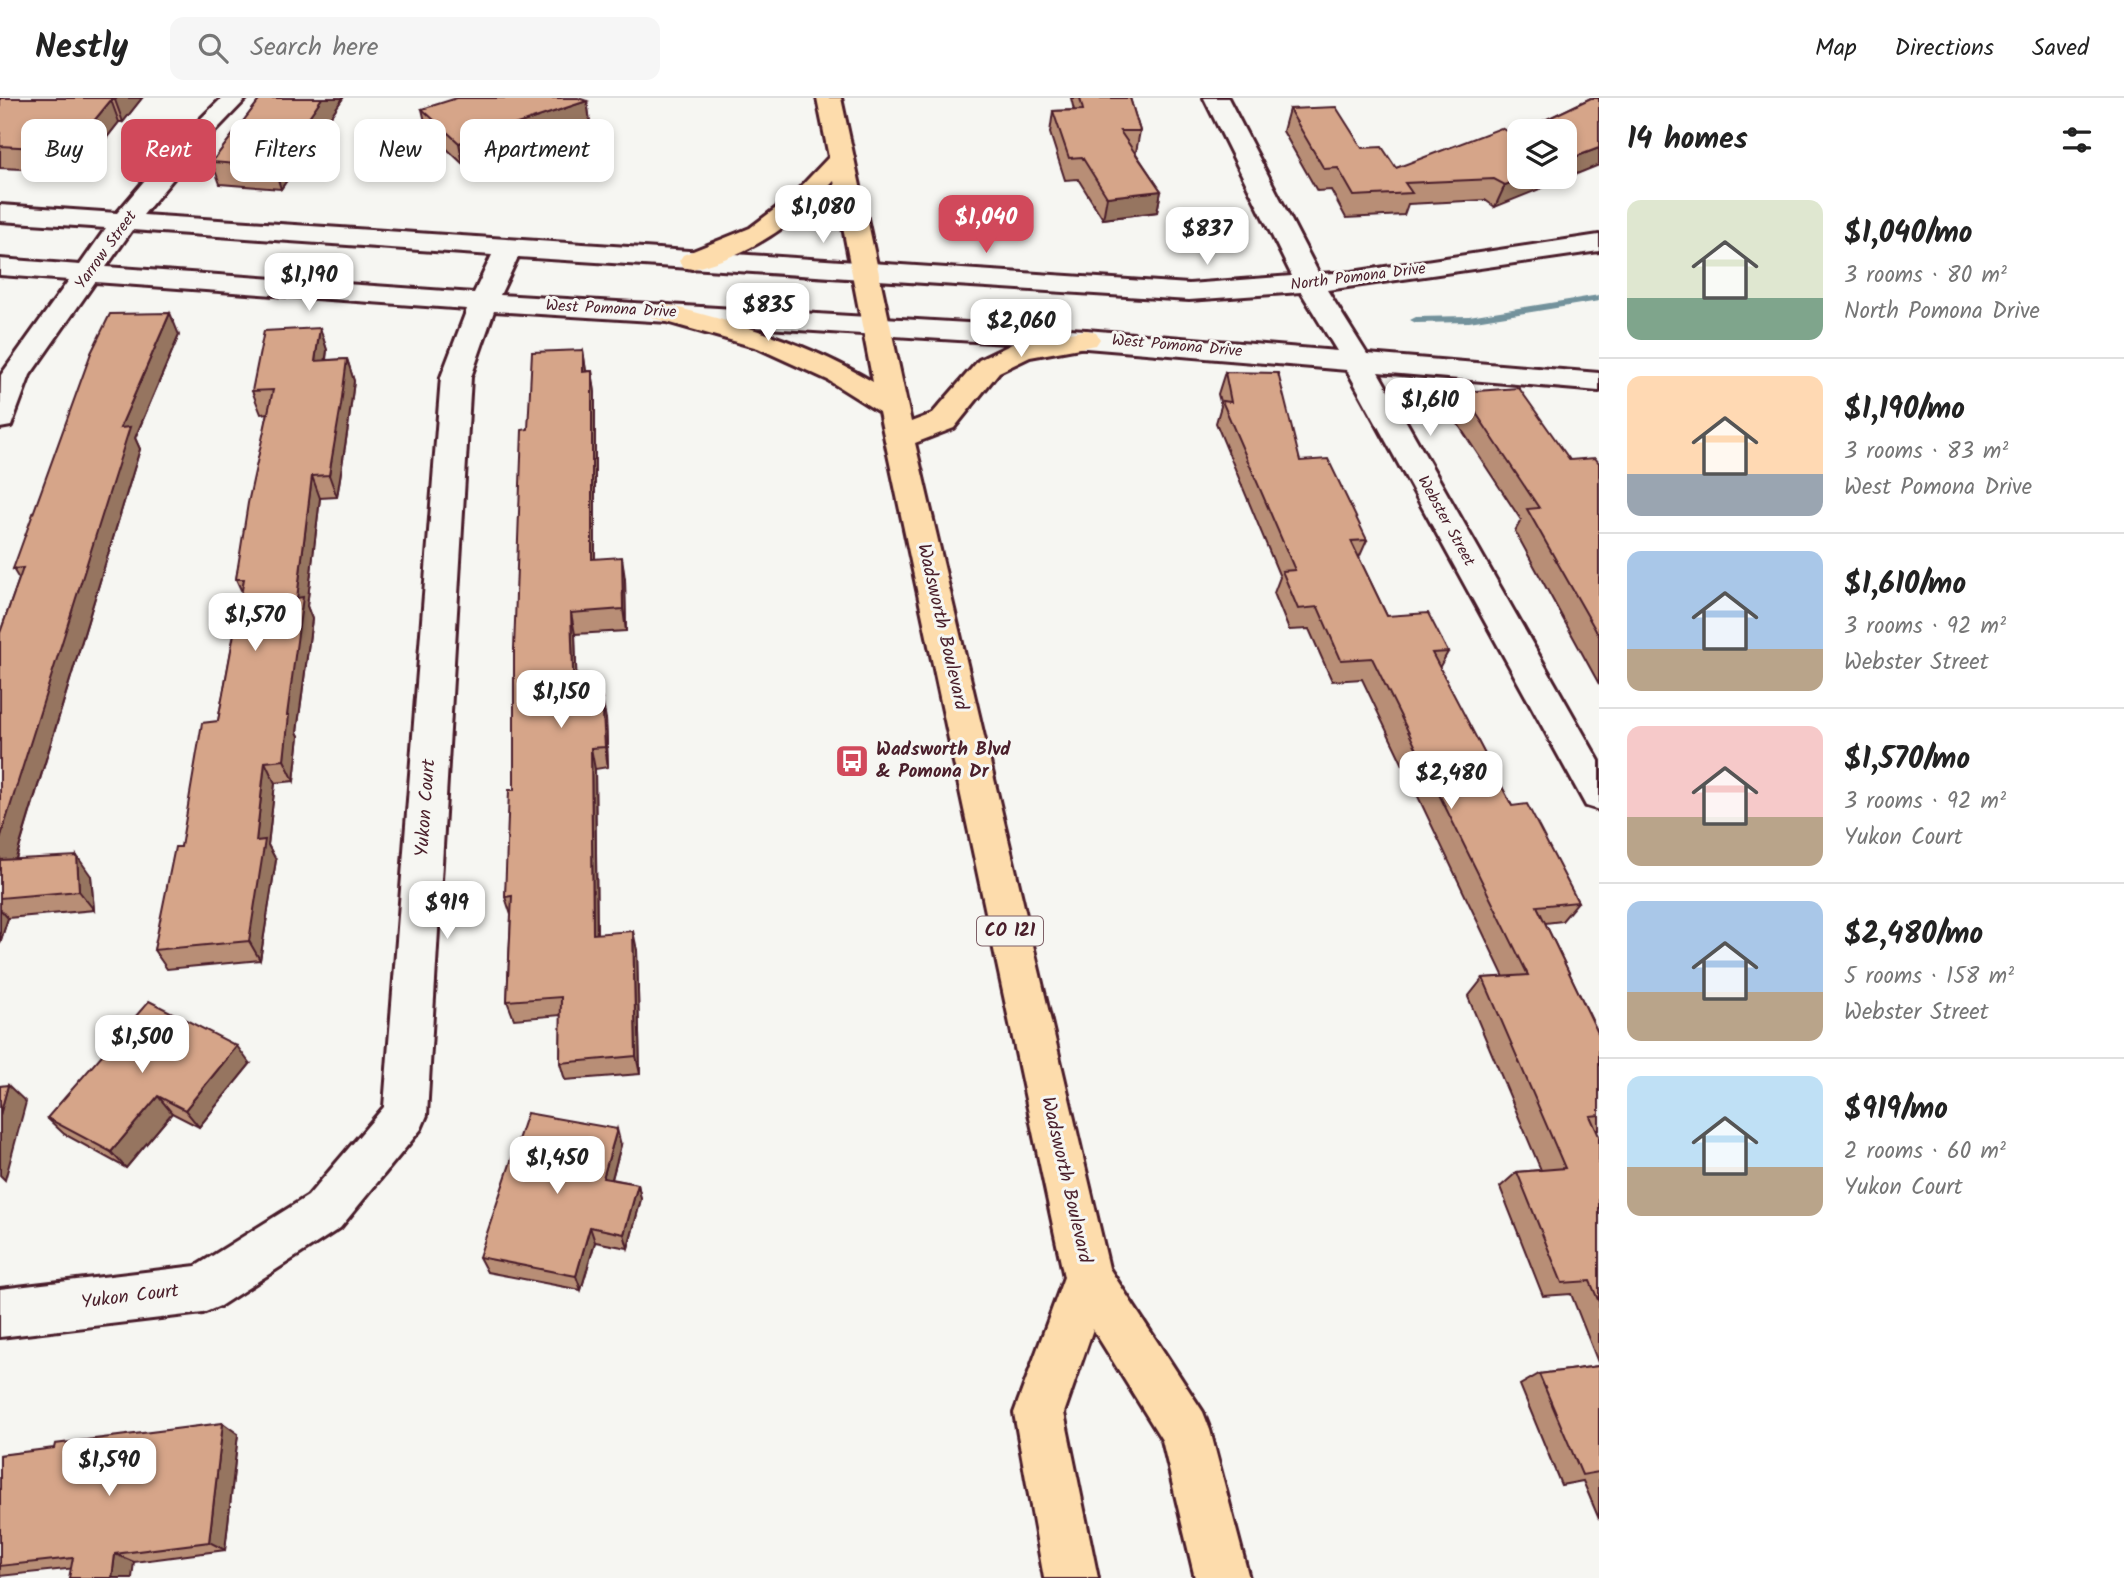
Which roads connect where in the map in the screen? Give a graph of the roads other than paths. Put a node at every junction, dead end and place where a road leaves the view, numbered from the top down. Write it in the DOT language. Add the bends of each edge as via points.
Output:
graph roads {
  1 [pos="235,98"];
  2 [pos="829,98"];
  3 [pos="1216,98"];
  4 [pos="842,158"];
  5 [pos="0,213"];
  6 [pos="124,222"];
  7 [pos="1599,243"];
  8 [pos="509,248"];
  9 [pos="692,261"];
  10 [pos="0,267"];
  11 [pos="864,271"];
  12 [pos="88,273"];
  13 [pos="1310,284"];
  14 [pos="483,302"];
  15 [pos="663,312"];
  16 [pos="876,325"];
  17 [pos="1086,339"];
  18 [pos="1357,361"];
  19 [pos="1599,383"];
  20 [pos="0,419"];
  21 [pos="896,423"];
  22 [pos="1599,795"];
  23 [pos="1088,1277"];
  24 [pos="0,1312"];
  25 [pos="1071,1578"];
  26 [pos="1222,1578"];
  1 -- 6 [label="street, Yarrow Street" via="187,146"];
  2 -- 4 [label="main road, Wadsworth Boulevard / CO 121"];
  3 -- 13 [label="street, Webster Street"];
  4 -- 9 [label="main road" via="801,201 759,234"];
  4 -- 11 [label="main road, Wadsworth Boulevard / CO 121"];
  5 -- 6 [label="street"];
  6 -- 8 [label="street"];
  6 -- 12 [label="street, Yarrow Street"];
  7 -- 13 [label="street, North Pomona Drive"];
  8 -- 9 [label="street"];
  8 -- 14 [label="street, Yukon Court"];
  9 -- 11 [label="street, North Pomona Drive"];
  10 -- 12 [label="street, West Pomona Drive"];
  11 -- 13 [label="street, North Pomona Drive" via="1189,292"];
  11 -- 16 [label="main road, Wadsworth Boulevard / CO 121"];
  12 -- 14 [label="street, West Pomona Drive"];
  12 -- 20 [label="street, Yarrow Street" via="16,375"];
  13 -- 18 [label="street, Webster Street"];
  14 -- 15 [label="street, West Pomona Drive"];
  14 -- 24 [label="street, Yukon Court" via="456,377 405,1115 324,1212 203,1289"];
  15 -- 16 [label="street, West Pomona Drive"];
  15 -- 21 [label="main road" via="768,342 838,374"];
  16 -- 17 [label="street, West Pomona Drive"];
  16 -- 21 [label="main road, Wadsworth Boulevard / CO 121"];
  17 -- 18 [label="street, West Pomona Drive"];
  17 -- 21 [label="main road" via="1022,350 989,366 943,421"];
  18 -- 19 [label="street, West Pomona Drive"];
  18 -- 22 [label="street, Webster Street"];
  21 -- 23 [label="main road, Wadsworth Boulevard / CO 121"];
  23 -- 25 [label="main road, Wadsworth Boulevard" via="1040,1413"];
  23 -- 26 [label="main road, Wadsworth Boulevard / CO 121" via="1185,1430"];
}
